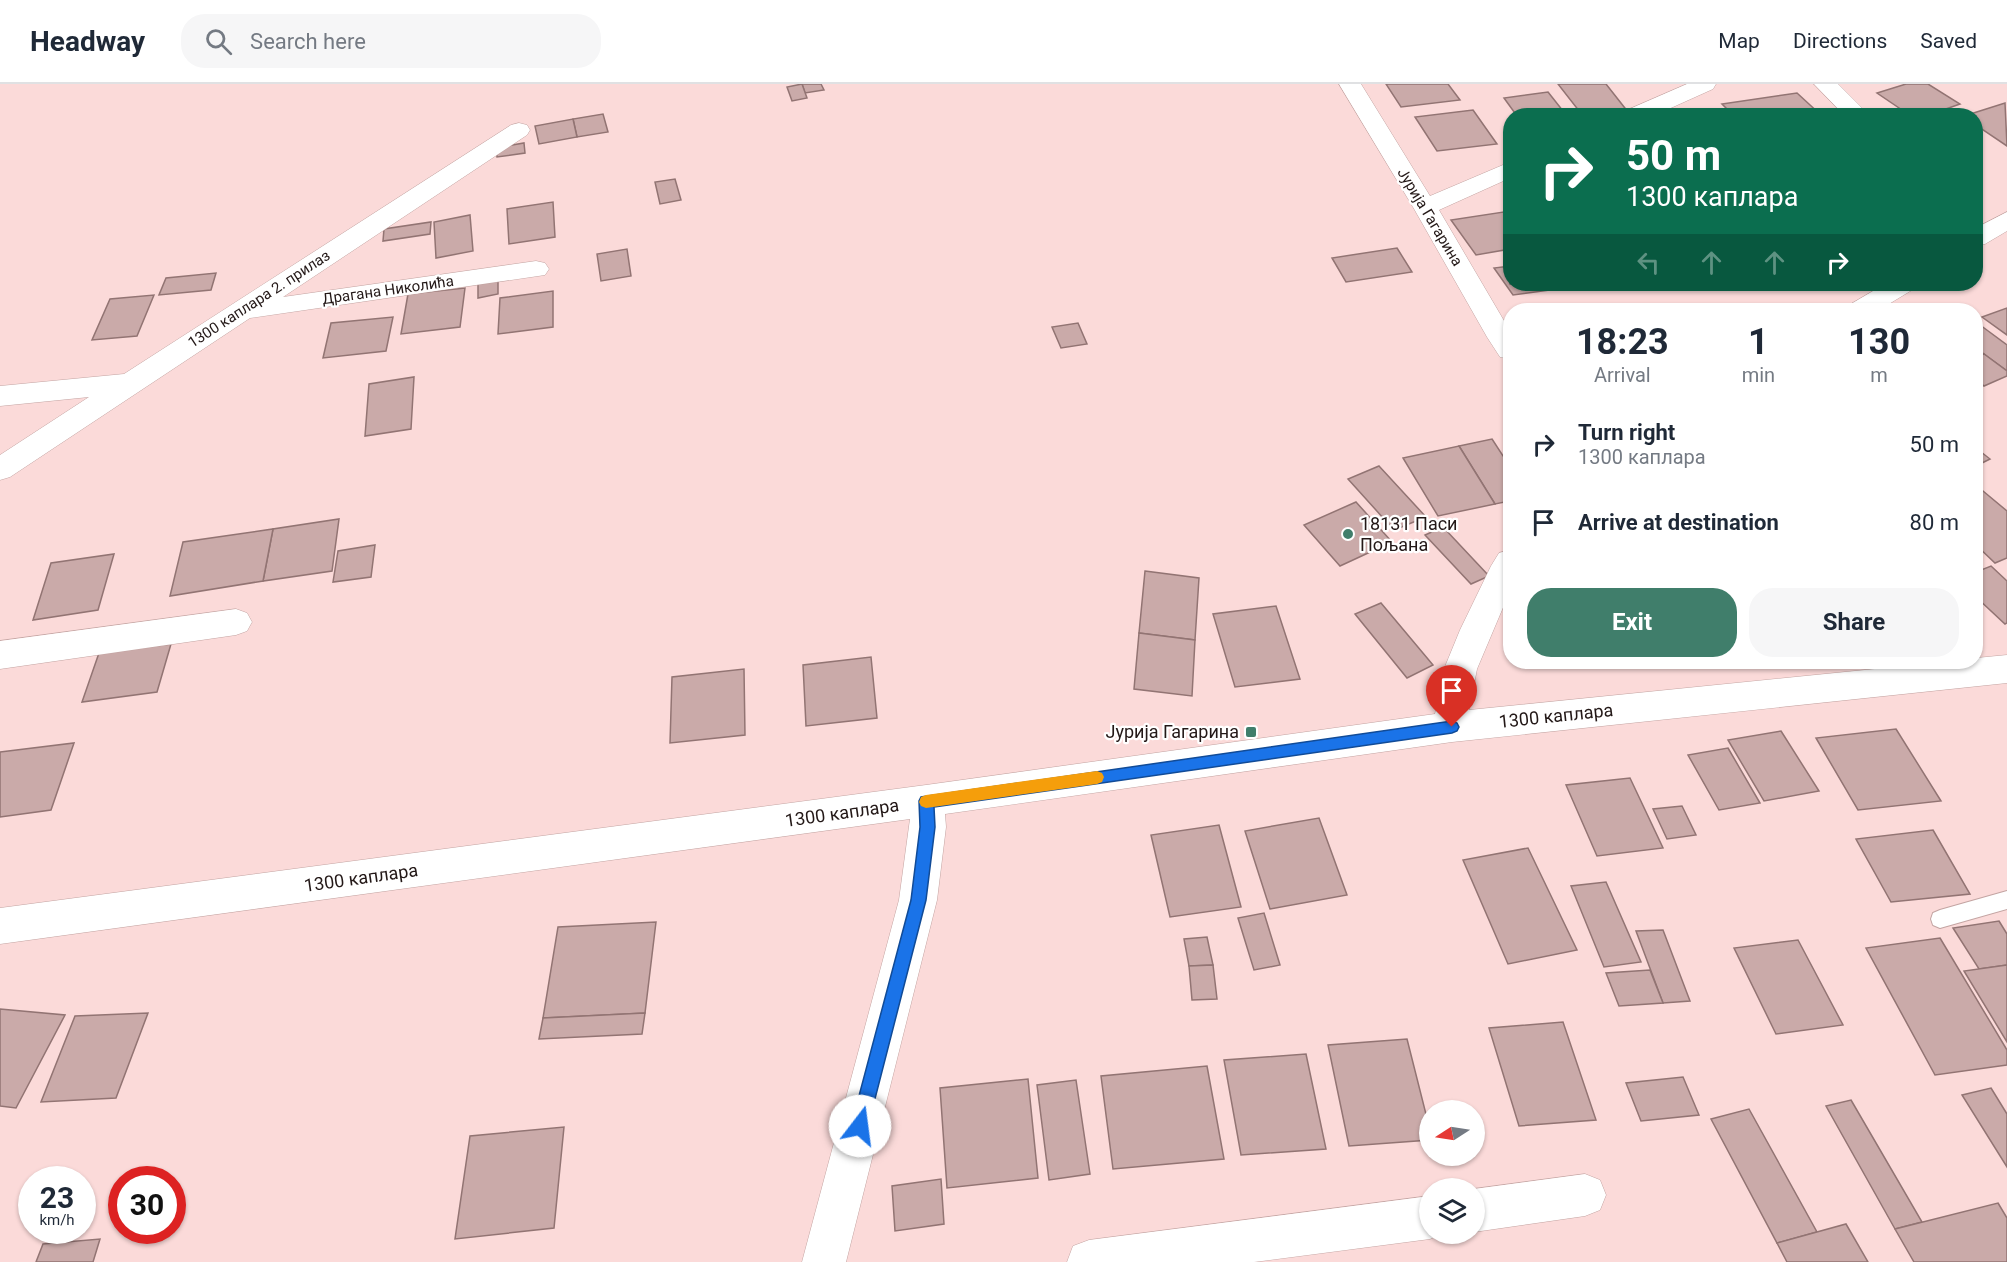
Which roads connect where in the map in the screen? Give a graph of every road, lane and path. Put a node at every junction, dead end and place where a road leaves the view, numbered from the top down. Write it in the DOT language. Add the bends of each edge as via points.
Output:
graph roads {
  1 [pos="1350,84"];
  2 [pos="1705,84"];
  3 [pos="1825,84"];
  4 [pos="1651,108"];
  5 [pos="1850,108"];
  6 [pos="519,130"];
  7 [pos="1503,172"];
  8 [pos="1425,207"];
  9 [pos="2007,220"];
  10 [pos="1983,229"];
  11 [pos="536,269"];
  12 [pos="1891,291"];
  13 [pos="1872,303"];
  14 [pos="240,312"];
  15 [pos="1503,340"];
  16 [pos="130,383"];
  17 [pos="0,396"];
  18 [pos="0,469"];
  19 [pos="1503,573"];
  20 [pos="236,622"];
  21 [pos="0,655"];
  22 [pos="2007,669"];
  23 [pos="1452,727"];
  24 [pos="926,801"];
  25 [pos="2007,900"];
  26 [pos="1940,919"];
  27 [pos="0,926"];
  28 [pos="1585,1195"];
  29 [pos="1485,1209"];
  30 [pos="1419,1218"];
  31 [pos="824,1262"];
  32 [pos="1089,1262"];
  1 -- 8 [label="street, Јурија Гагарина"];
  2 -- 4 [label="street"];
  3 -- 5 [label="street"];
  6 -- 14 [label="street, 1300 каплара 2. прилаз"];
  7 -- 8 [label="street"];
  8 -- 15 [label="street, Јурија Гагарина"];
  9 -- 10 [label="street"];
  11 -- 14 [label="street, Драгана Николића"];
  12 -- 13 [label="street"];
  14 -- 16 [label="street, 1300 каплара 2. прилаз"];
  16 -- 17 [label="street"];
  16 -- 18 [label="street, 1300 каплара 2. прилаз"];
  19 -- 23 [label="street" via="1463,664 1454,694"];
  20 -- 21 [label="street"];
  22 -- 23 [label="street, 1300 каплара"];
  23 -- 24 [label="street, 1300 каплара"];
  24 -- 27 [label="street, 1300 каплара"];
  24 -- 31 [label="street" via="928,827 918,900"];
  25 -- 26 [label="lane"];
  28 -- 29 [label="street"];
  30 -- 32 [label="street"];
}
